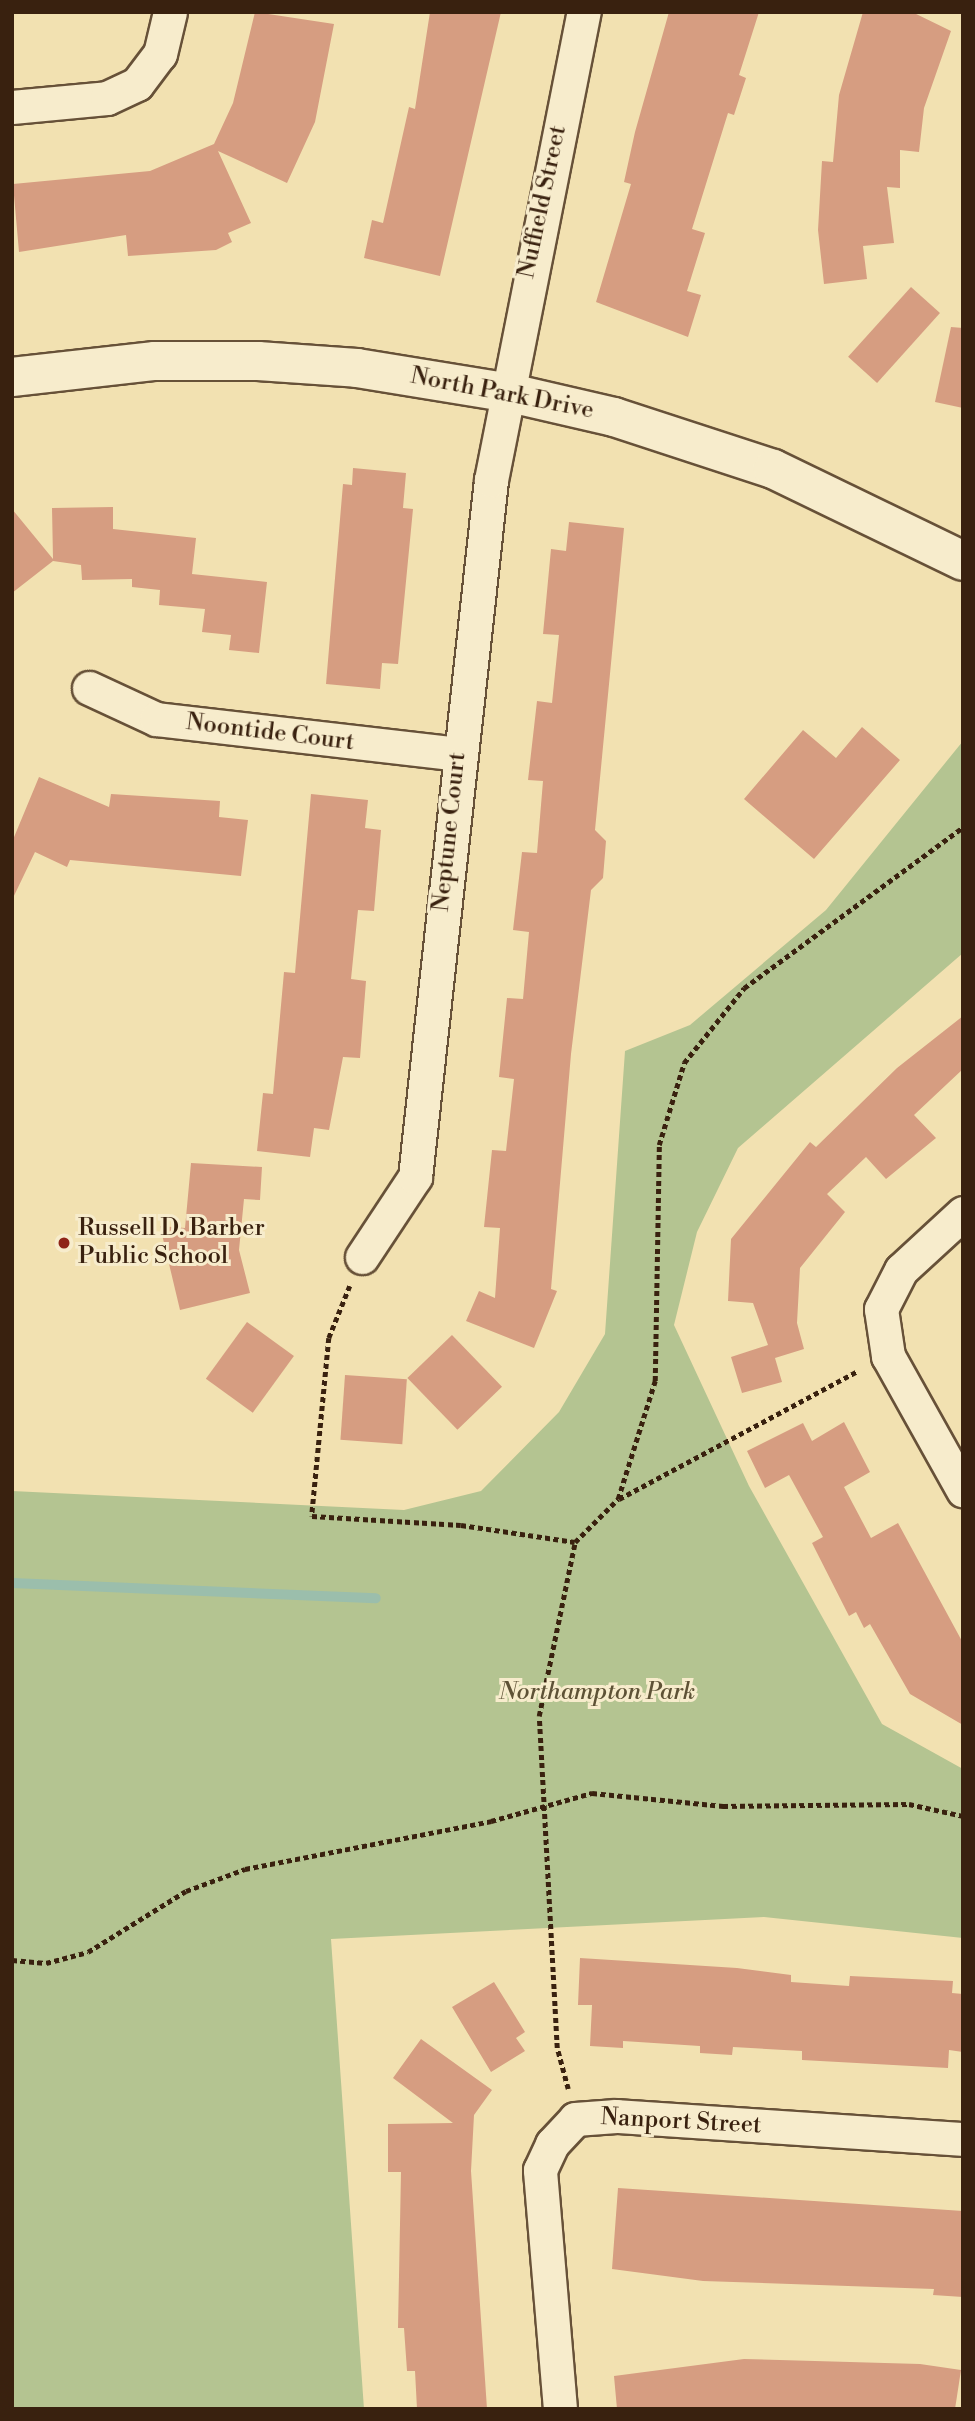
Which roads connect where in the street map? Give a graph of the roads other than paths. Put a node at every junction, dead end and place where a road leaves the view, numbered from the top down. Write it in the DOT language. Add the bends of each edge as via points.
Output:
graph roads {
  1 [pos="170,12"];
  2 [pos="584,12"];
  3 [pos="12,107"];
  4 [pos="12,377"];
  5 [pos="506,392"];
  6 [pos="963,561"];
  7 [pos="89,688"];
  8 [pos="457,754"];
  9 [pos="963,1213"];
  10 [pos="362,1257"];
  11 [pos="963,1490"];
  12 [pos="963,2139"];
  13 [pos="561,2409"];
  1 -- 3 [label="street" via="160,54 137,84 107,97"];
  2 -- 5 [label="street, Nuffield Street"];
  4 -- 5 [label="main road, North Park Drive" via="155,361 258,361 357,368"];
  5 -- 6 [label="main road, North Park Drive" via="614,417 773,469"];
  5 -- 8 [label="street, Neptune Court"];
  7 -- 8 [label="street, Noontide Court" via="156,719"];
  8 -- 10 [label="street, Neptune Court" via="415,1177"];
  9 -- 11 [label="street" via="901,1270 881,1309 888,1356"];
  12 -- 13 [label="street, Nanport Street" via="616,2116 575,2119 552,2144 540,2170"];
}
